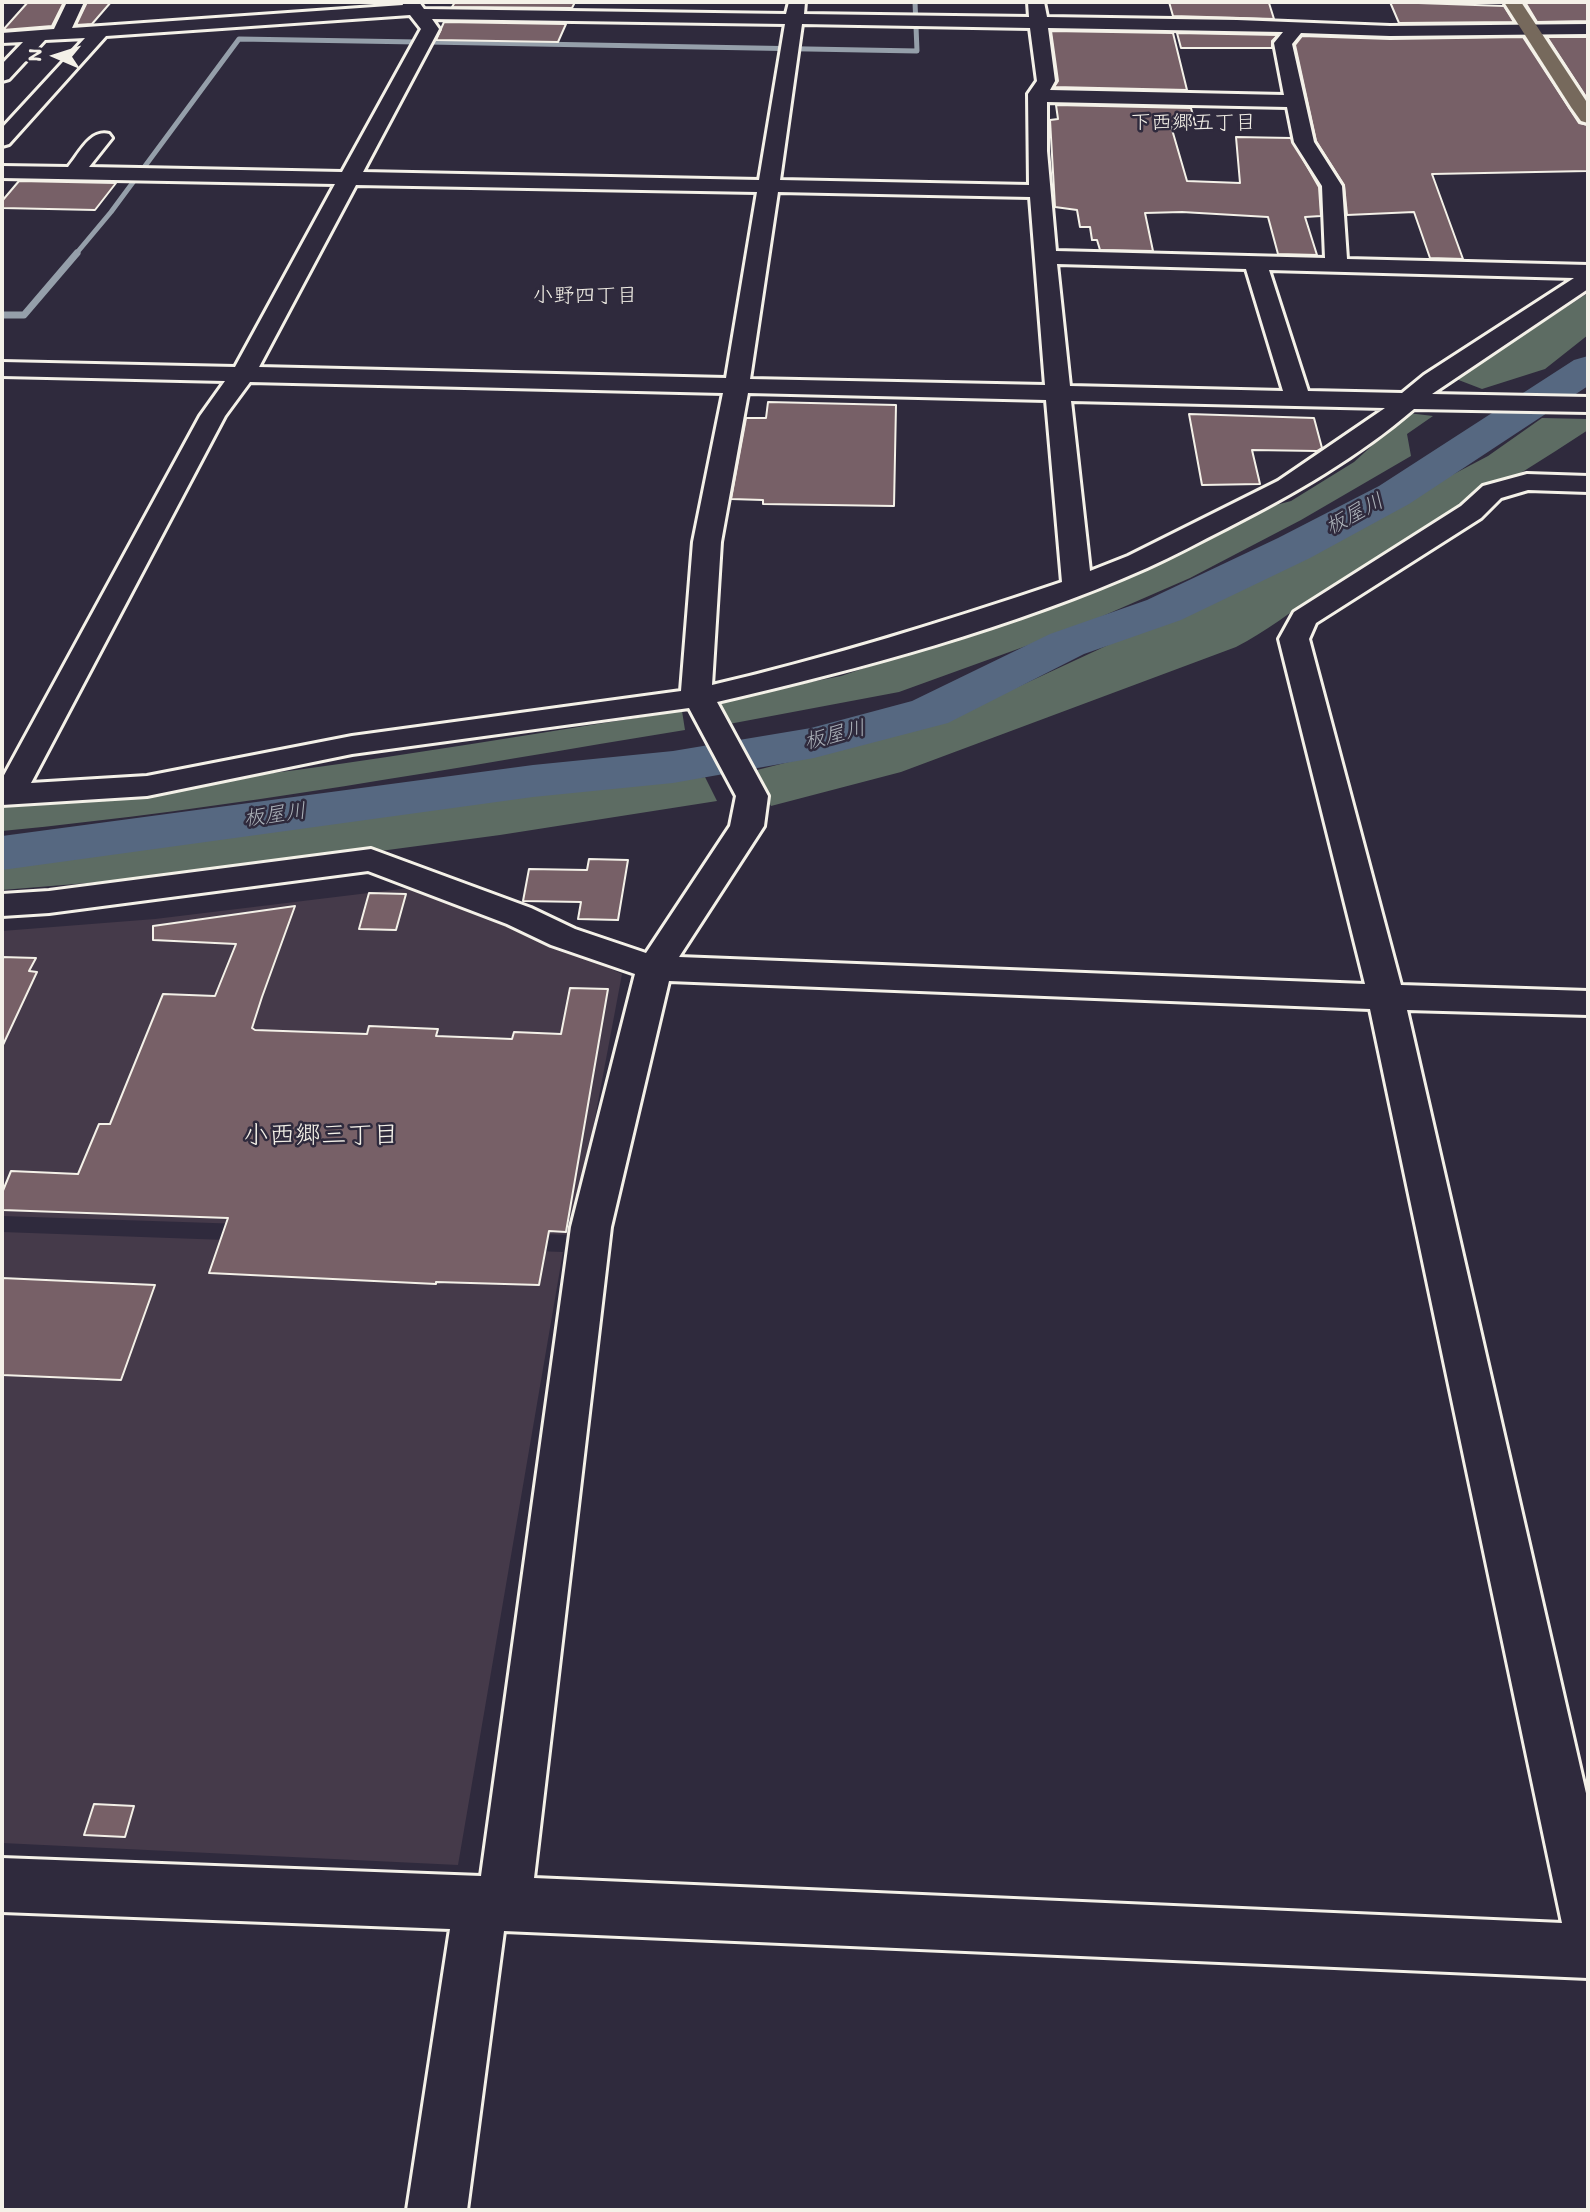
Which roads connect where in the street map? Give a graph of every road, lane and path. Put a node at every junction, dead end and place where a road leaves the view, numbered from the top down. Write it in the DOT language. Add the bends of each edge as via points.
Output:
graph roads {
  1 [pos="75,2"];
  2 [pos="961,2"];
  3 [pos="1036,2"];
  4 [pos="1512,2"];
  5 [pos="415,8"];
  6 [pos="514,8"];
  7 [pos="596,9"];
  8 [pos="652,9"];
  9 [pos="705,10"];
  10 [pos="749,10"];
  11 [pos="795,11"];
  12 [pos="1295,18"];
  13 [pos="962,23"];
  14 [pos="1039,24"];
  15 [pos="1534,28"];
  16 [pos="1588,29"];
  17 [pos="99,33"];
  18 [pos="60,35"];
  19 [pos="39,36"];
  20 [pos="2,38"];
  21 [pos="2,75"];
  22 [pos="1038,96"];
  23 [pos="1294,101"];
  24 [pos="1588,117"];
  25 [pos="102,138"];
  26 [pos="2,139"];
  27 [pos="2,172"];
  28 [pos="74,173"];
  29 [pos="349,177"];
  30 [pos="769,186"];
  31 [pos="1040,191"];
  32 [pos="90,194"];
  33 [pos="115,195"];
  34 [pos="1045,257"];
  35 [pos="1256,264"];
  36 [pos="1337,265"];
  37 [pos="1588,272"];
  38 [pos="1588,279"];
  39 [pos="2,369"];
  40 [pos="243,374"];
  41 [pos="737,386"];
  42 [pos="1058,393"];
  43 [pos="1298,399"];
  44 [pos="1415,401"];
  45 [pos="1588,405"];
  46 [pos="1588,484"];
  47 [pos="1077,586"];
  48 [pos="700,702"];
  49 [pos="5,795"];
  50 [pos="2,905"];
  51 [pos="654,968"];
  52 [pos="1386,998"];
  53 [pos="1588,1003"];
  54 [pos="2,1885"];
  55 [pos="481,1903"];
  56 [pos="1588,1919"];
  57 [pos="1588,1951"];
  58 [pos="437,2210"];
  1 -- 18 [label="street"];
  2 -- 13 [label="street"];
  3 -- 14 [label="street"];
  4 -- 15 [label="main road"];
  5 -- 6 [label="street"];
  5 -- 17 [label="street"];
  5 -- 29 [label="street" via="429,29"];
  6 -- 7 [label="street"];
  7 -- 8 [label="street"];
  8 -- 9 [label="street"];
  9 -- 10 [label="street"];
  10 -- 11 [label="street"];
  11 -- 13 [label="street"];
  11 -- 30 [label="street"];
  12 -- 14 [label="street"];
  12 -- 15 [label="street" via="1390,31"];
  12 -- 23 [label="street" via="1283,43"];
  13 -- 14 [label="street"];
  14 -- 22 [label="street" via="1046,81"];
  15 -- 16 [label="street"];
  15 -- 24 [label="main road" via="1567,90"];
  17 -- 18 [label="street"];
  17 -- 26 [label="street"];
  18 -- 19 [label="street"];
  19 -- 20 [label="street"];
  19 -- 21 [label="street"];
  22 -- 23 [label="street"];
  22 -- 31 [label="street"];
  23 -- 36 [label="street" via="1304,142 1332,186"];
  25 -- 28 [label="street"];
  27 -- 28 [label="street"];
  28 -- 29 [label="street"];
  29 -- 30 [label="street"];
  29 -- 40 [label="street"];
  30 -- 31 [label="street"];
  30 -- 41 [label="street"];
  31 -- 34 [label="street"];
  32 -- 33 [label="street"];
  34 -- 35 [label="street"];
  34 -- 42 [label="street"];
  35 -- 36 [label="street"];
  35 -- 43 [label="street"];
  36 -- 37 [label="street"];
  38 -- 44 [label="street" via="1433,380"];
  39 -- 40 [label="street"];
  40 -- 41 [label="street"];
  40 -- 49 [label="street" via="213,416"];
  41 -- 42 [label="street"];
  41 -- 48 [label="street" via="708,542"];
  42 -- 43 [label="street"];
  42 -- 47 [label="street"];
  43 -- 44 [label="street"];
  44 -- 45 [label="street"];
  44 -- 47 [label="street" via="1287,487 1138,562"];
  46 -- 52 [label="street" via="1527,482 1492,492 1471,512 1304,618 1294,639"];
  47 -- 48 [label="street" via="922,638"];
  48 -- 49 [label="street" via="352,745 147,786"];
  48 -- 51 [label="street" via="752,796 747,826"];
  50 -- 51 [label="street" via="371,860"];
  51 -- 52 [label="street"];
  51 -- 55 [label="street" via="591,1227 504,1903"];
  52 -- 53 [label="street"];
  52 -- 56 [label="street"];
  54 -- 55 [label="street"];
  55 -- 57 [label="street"];
  55 -- 58 [label="street"];
}
